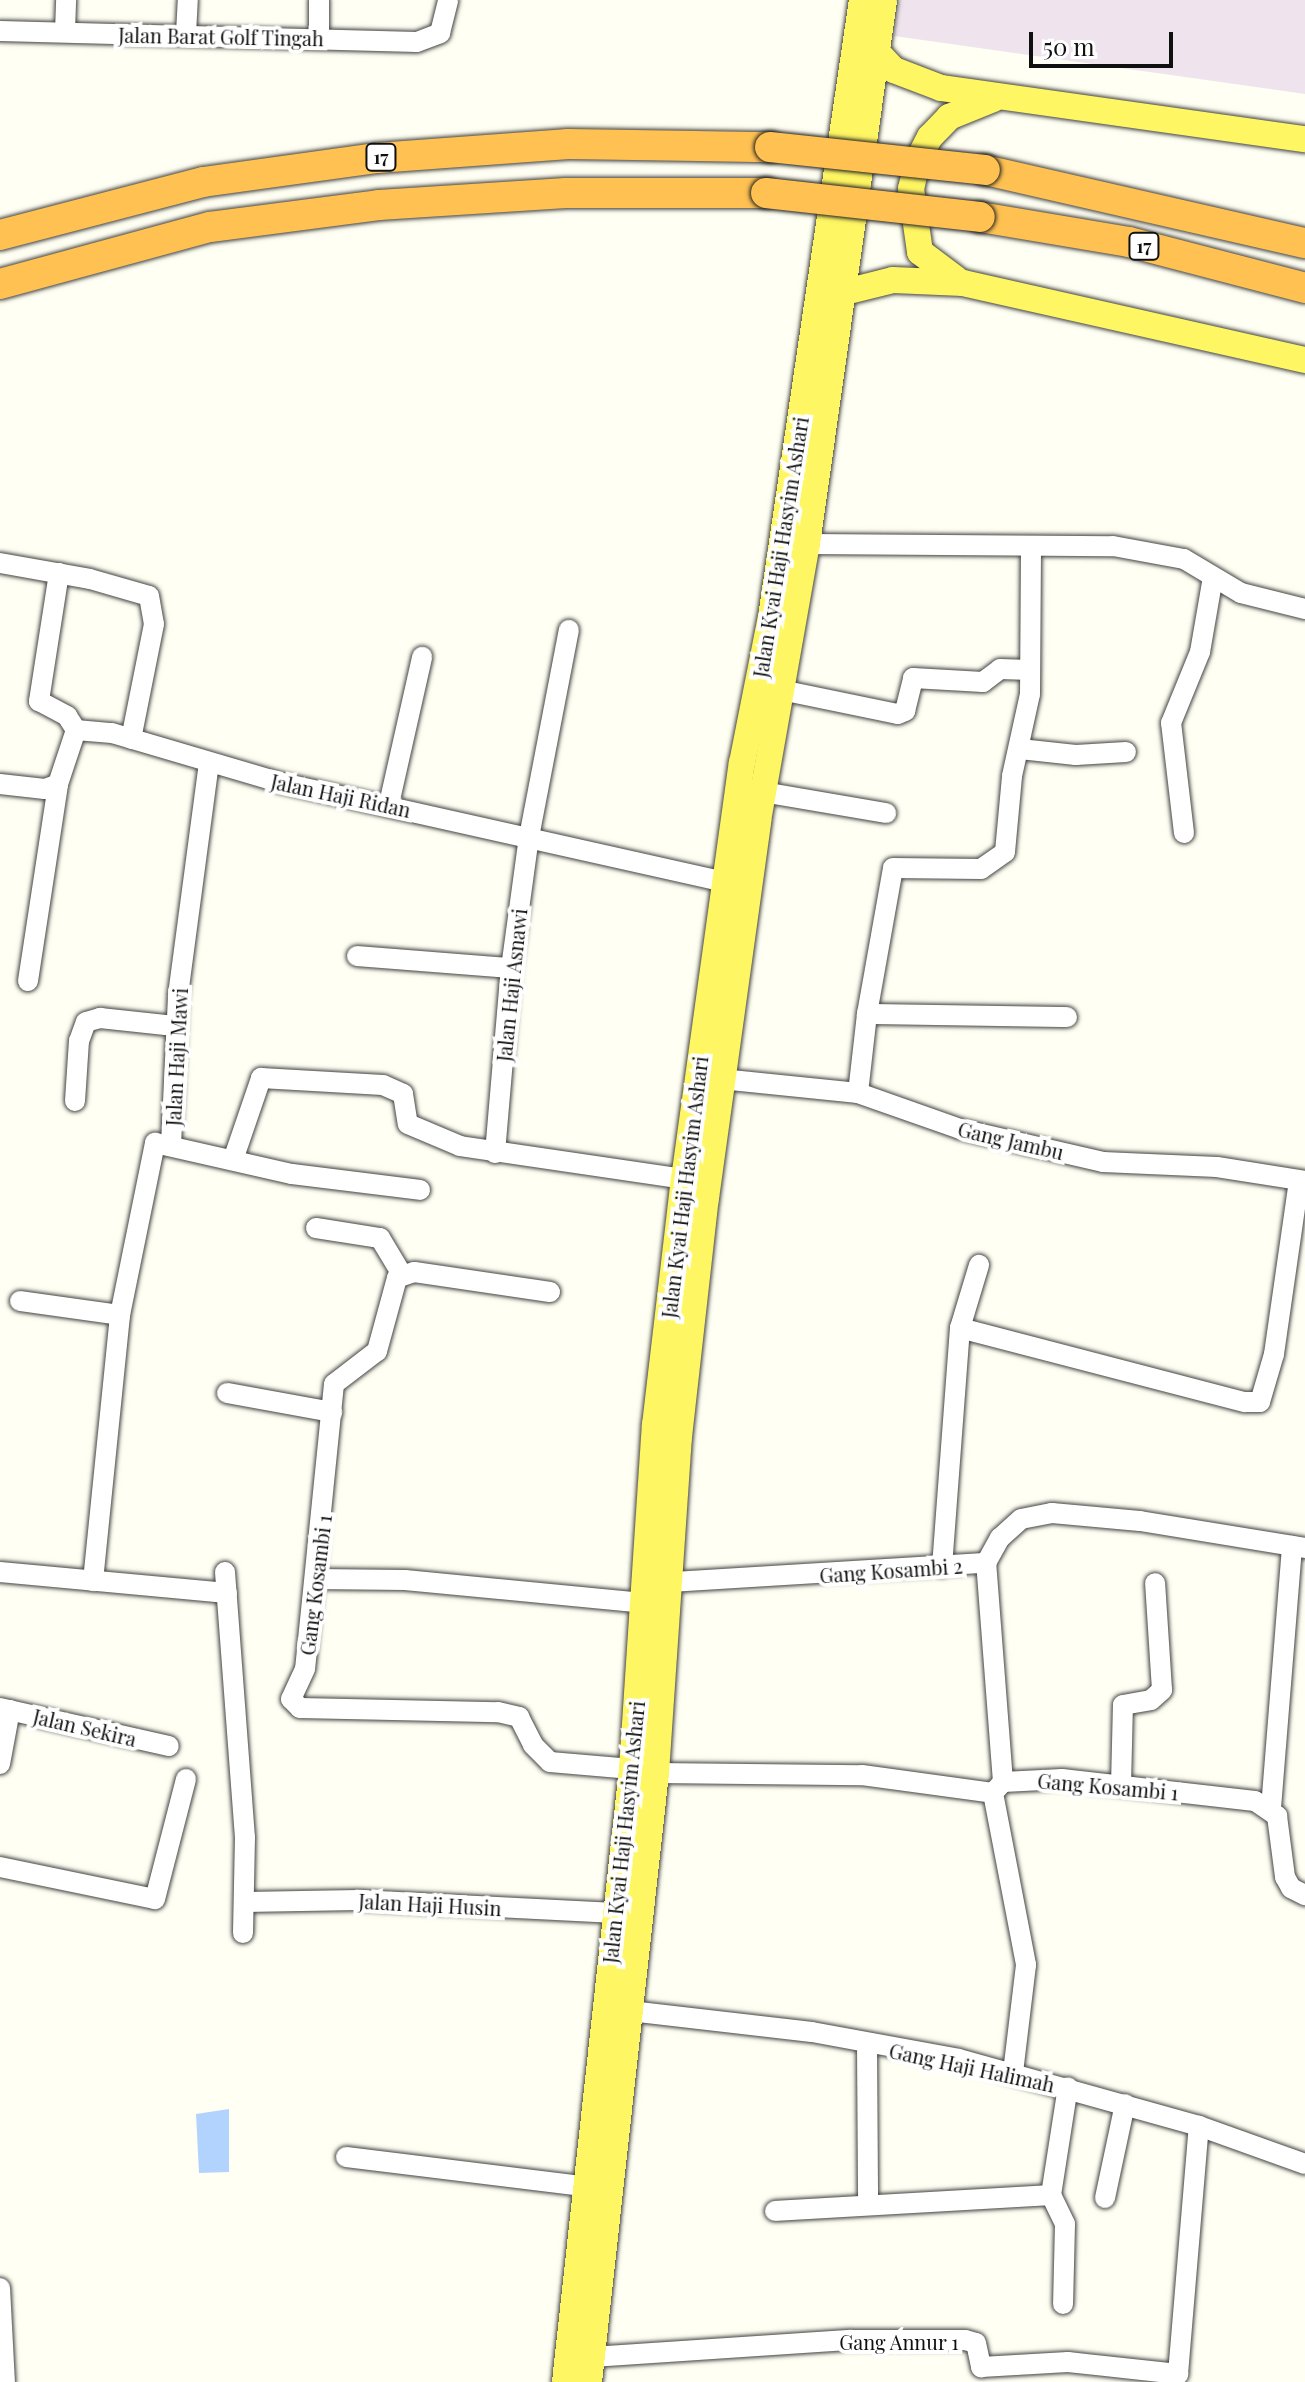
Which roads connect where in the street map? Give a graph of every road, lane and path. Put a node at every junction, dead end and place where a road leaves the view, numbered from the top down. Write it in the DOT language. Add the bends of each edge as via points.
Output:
graph roads {
  1 [pos="66,0"];
  2 [pos="188,0"];
  3 [pos="319,0"];
  4 [pos="448,0"];
  5 [pos="862,0"];
  6 [pos="884,0"];
  7 [pos="0,31"];
  8 [pos="65,32"];
  9 [pos="186,34"];
  10 [pos="319,38"];
  11 [pos="878,53"];
  12 [pos="1000,97"];
  13 [pos="1305,139"];
  14 [pos="0,235"];
  15 [pos="1305,240"];
  16 [pos="963,283"];
  17 [pos="0,284"];
  18 [pos="1305,290"];
  19 [pos="845,292"];
  20 [pos="1305,360"];
  21 [pos="807,544"];
  22 [pos="1031,546"];
  23 [pos="0,563"];
  24 [pos="59,573"];
  25 [pos="1213,577"];
  26 [pos="1305,609"];
  27 [pos="569,630"];
  28 [pos="422,657"];
  29 [pos="1030,670"];
  30 [pos="781,690"];
  31 [pos="76,730"];
  32 [pos="131,739"];
  33 [pos="1020,749"];
  34 [pos="1126,752"];
  35 [pos="209,764"];
  36 [pos="0,784"];
  37 [pos="58,784"];
  38 [pos="763,792"];
  39 [pos="389,804"];
  40 [pos="886,813"];
  41 [pos="1184,833"];
  42 [pos="529,837"];
  43 [pos="724,882"];
  44 [pos="357,956"];
  45 [pos="511,968"];
  46 [pos="28,981"];
  47 [pos="867,1014"];
  48 [pos="1067,1017"];
  49 [pos="175,1026"];
  50 [pos="721,1079"];
  51 [pos="858,1093"];
  52 [pos="75,1101"];
  53 [pos="171,1145"];
  54 [pos="495,1153"];
  55 [pos="233,1160"];
  56 [pos="684,1179"];
  57 [pos="1302,1181"];
  58 [pos="420,1190"];
  59 [pos="316,1228"];
  60 [pos="979,1265"];
  61 [pos="401,1273"];
  62 [pos="550,1292"];
  63 [pos="20,1301"];
  64 [pos="120,1315"];
  65 [pos="960,1328"];
  66 [pos="227,1393"];
  67 [pos="332,1412"];
  68 [pos="1298,1547"];
  69 [pos="986,1563"];
  70 [pos="942,1567"];
  71 [pos="0,1572"];
  72 [pos="225,1572"];
  73 [pos="315,1579"];
  74 [pos="93,1581"];
  75 [pos="670,1582"];
  76 [pos="1155,1583"];
  77 [pos="227,1593"];
  78 [pos="644,1593"];
  79 [pos="5,1709"];
  80 [pos="169,1746"];
  81 [pos="0,1764"];
  82 [pos="644,1771"];
  83 [pos="186,1779"];
  84 [pos="1121,1785"];
  85 [pos="998,1788"];
  86 [pos="1271,1808"];
  87 [pos="0,1867"];
  88 [pos="1305,1895"];
  89 [pos="245,1902"];
  90 [pos="616,1913"];
  91 [pos="243,1933"];
  92 [pos="630,2011"];
  93 [pos="867,2045"];
  94 [pos="1013,2073"];
  95 [pos="1068,2087"];
  96 [pos="1125,2104"];
  97 [pos="1199,2126"];
  98 [pos="346,2157"];
  99 [pos="1305,2164"];
  100 [pos="583,2186"];
  101 [pos="1051,2195"];
  102 [pos="1105,2198"];
  103 [pos="868,2204"];
  104 [pos="775,2211"];
  105 [pos="0,2288"];
  106 [pos="1063,2304"];
  107 [pos="590,2369"];
  108 [pos="1115,2374"];
  109 [pos="5,2382"];
  110 [pos="565,2382"];
  1 -- 8 [label="street"];
  2 -- 9 [label="street"];
  3 -- 10 [label="street"];
  4 -- 10 [label="street, Jalan Barat Golf Tingah" via="440,33 417,42"];
  5 -- 43 [label="main road, Jalan Kyai Haji Hasyim Ashari" via="771,617"];
  6 -- 11 [label="main road, Jalan Kyai Haji Hasyim Ashari"];
  7 -- 8 [label="street, Jalan Barat Golf Tingah"];
  8 -- 9 [label="street, Jalan Barat Golf Tingah"];
  9 -- 10 [label="street, Jalan Barat Golf Tingah"];
  11 -- 12 [label="main road" via="915,81"];
  11 -- 19 [label="main road, Jalan Kyai Haji Hasyim Ashari"];
  12 -- 13 [label="main road"];
  12 -- 16 [label="main road" via="949,117 930,137 911,189 920,252"];
  14 -- 15 [label="highway, 17, bridge" via="203,182 377,158 568,144 770,147 985,170"];
  16 -- 19 [label="main road" via="893,280"];
  16 -- 20 [label="main road"];
  17 -- 18 [label="highway, 17, bridge" via="210,227 379,205 566,193 766,193 980,217 1129,242"];
  19 -- 21 [label="main road, Jalan Kyai Haji Hasyim Ashari"];
  21 -- 22 [label="street"];
  21 -- 30 [label="main road, Jalan Kyai Haji Hasyim Ashari"];
  22 -- 25 [label="street" via="1113,546 1184,559"];
  22 -- 29 [label="street"];
  23 -- 24 [label="street"];
  24 -- 31 [label="street" via="39,701 67,716"];
  24 -- 32 [label="street" via="139,590 153,603 154,624"];
  25 -- 26 [label="street" via="1241,593"];
  25 -- 41 [label="street" via="1200,652 1171,723"];
  27 -- 42 [label="street, Jalan Haji Asnawi"];
  28 -- 39 [label="street"];
  29 -- 30 [label="street" via="1000,669 983,682 913,678 905,711 898,714"];
  29 -- 33 [label="street"];
  30 -- 38 [label="main road, Jalan Kyai Haji Hasyim Ashari"];
  31 -- 32 [label="street, Jalan Haji Ridan"];
  31 -- 37 [label="street"];
  32 -- 35 [label="street, Jalan Haji Ridan"];
  33 -- 34 [label="street" via="1076,755"];
  33 -- 47 [label="street" via="1003,857 981,869 893,868"];
  35 -- 39 [label="street, Jalan Haji Ridan"];
  35 -- 49 [label="street, Jalan Haji Mawi"];
  36 -- 37 [label="street" via="45,789"];
  37 -- 46 [label="street"];
  38 -- 40 [label="street"];
  38 -- 50 [label="main road, Jalan Kyai Haji Hasyim Ashari"];
  39 -- 42 [label="street, Jalan Haji Ridan"];
  42 -- 43 [label="street, Jalan Haji Ridan"];
  42 -- 45 [label="street, Jalan Haji Asnawi"];
  43 -- 56 [label="main road, Jalan Kyai Haji Hasyim Ashari"];
  44 -- 45 [label="street"];
  45 -- 54 [label="street, Jalan Haji Asnawi"];
  47 -- 48 [label="street"];
  47 -- 51 [label="street"];
  49 -- 52 [label="street" via="100,1018 86,1022 76,1060"];
  49 -- 53 [label="street, Jalan Haji Mawi"];
  50 -- 51 [label="street, Gang Jambu"];
  50 -- 75 [label="main road, Jalan Kyai Haji Hasyim Ashari" via="679,1437"];
  51 -- 57 [label="street, Gang Jambu" via="960,1129 1103,1162 1217,1167"];
  53 -- 55 [label="street, Jalan Haji Mawi"];
  53 -- 64 [label="street" via="153,1145"];
  54 -- 55 [label="street" via="411,1126 403,1094 393,1088 261,1078"];
  54 -- 56 [label="street"];
  55 -- 58 [label="street, Jalan Haji Mawi" via="292,1174"];
  56 -- 78 [label="main road, Jalan Kyai Haji Hasyim Ashari" via="655,1425"];
  57 -- 65 [label="street" via="1274,1354 1260,1402"];
  59 -- 61 [label="street" via="380,1238"];
  60 -- 65 [label="street"];
  61 -- 62 [label="street"];
  61 -- 67 [label="street, Gang Kosambi 1" via="393,1284 382,1341 377,1351 338,1378"];
  63 -- 64 [label="street"];
  64 -- 74 [label="street"];
  65 -- 70 [label="street"];
  66 -- 67 [label="street"];
  67 -- 73 [label="street, Gang Kosambi 1"];
  68 -- 69 [label="street, Gang Kosambi 2" via="1140,1521 1052,1513 1021,1519 1000,1538"];
  68 -- 86 [label="street"];
  69 -- 70 [label="street, Gang Kosambi 2"];
  69 -- 85 [label="street"];
  70 -- 75 [label="street, Gang Kosambi 2"];
  71 -- 74 [label="street"];
  72 -- 77 [label="street"];
  73 -- 78 [label="street, Gang Kosambi 2"];
  73 -- 82 [label="street, Gang Kosambi 1" via="305,1669 291,1689 291,1699 300,1708 498,1712 519,1717 533,1745 550,1762"];
  74 -- 77 [label="street"];
  75 -- 78 [label="street, Gang Kosambi 2"];
  75 -- 82 [label="main road, Jalan Kyai Haji Hasyim Ashari"];
  76 -- 84 [label="street" via="1162,1690 1151,1700 1123,1705"];
  77 -- 89 [label="street"];
  78 -- 82 [label="main road, Jalan Kyai Haji Hasyim Ashari"];
  79 -- 80 [label="street, Jalan Sekira"];
  79 -- 81 [label="street"];
  82 -- 85 [label="street, Gang Kosambi 1" via="862,1775"];
  82 -- 90 [label="main road, Jalan Kyai Haji Hasyim Ashari"];
  82 -- 92 [label="main road, Jalan Kyai Haji Hasyim Ashari"];
  83 -- 87 [label="street" via="155,1899"];
  84 -- 85 [label="street, Gang Kosambi 1" via="1062,1779"];
  84 -- 86 [label="street, Gang Kosambi 1" via="1255,1801"];
  85 -- 94 [label="street" via="1026,1965"];
  86 -- 88 [label="street" via="1280,1822 1285,1877 1291,1888"];
  89 -- 90 [label="street, Jalan Haji Husin" via="358,1900"];
  89 -- 91 [label="street"];
  90 -- 100 [label="main road, Jalan Kyai Haji Hasyim Ashari"];
  92 -- 93 [label="street, Gang Haji Halimah" via="812,2032"];
  92 -- 107 [label="main road, Jalan Kyai Haji Hasyim Ashari"];
  93 -- 94 [label="street, Gang Haji Halimah"];
  93 -- 103 [label="street"];
  94 -- 95 [label="street, Gang Haji Halimah"];
  95 -- 96 [label="street, Gang Haji Halimah"];
  95 -- 101 [label="street"];
  96 -- 97 [label="street, Gang Haji Halimah"];
  96 -- 102 [label="street"];
  97 -- 99 [label="street, Gang Haji Halimah"];
  97 -- 108 [label="street, Gang Annur 1" via="1182,2371"];
  98 -- 100 [label="street"];
  100 -- 110 [label="main road, Jalan Kyai Haji Hasyim Ashari"];
  101 -- 103 [label="street"];
  101 -- 106 [label="street" via="1065,2224"];
  103 -- 104 [label="street"];
  105 -- 109 [label="street"];
  107 -- 108 [label="street, Gang Annur 1" via="851,2340 965,2340 976,2343 981,2367 1068,2362"];
}
